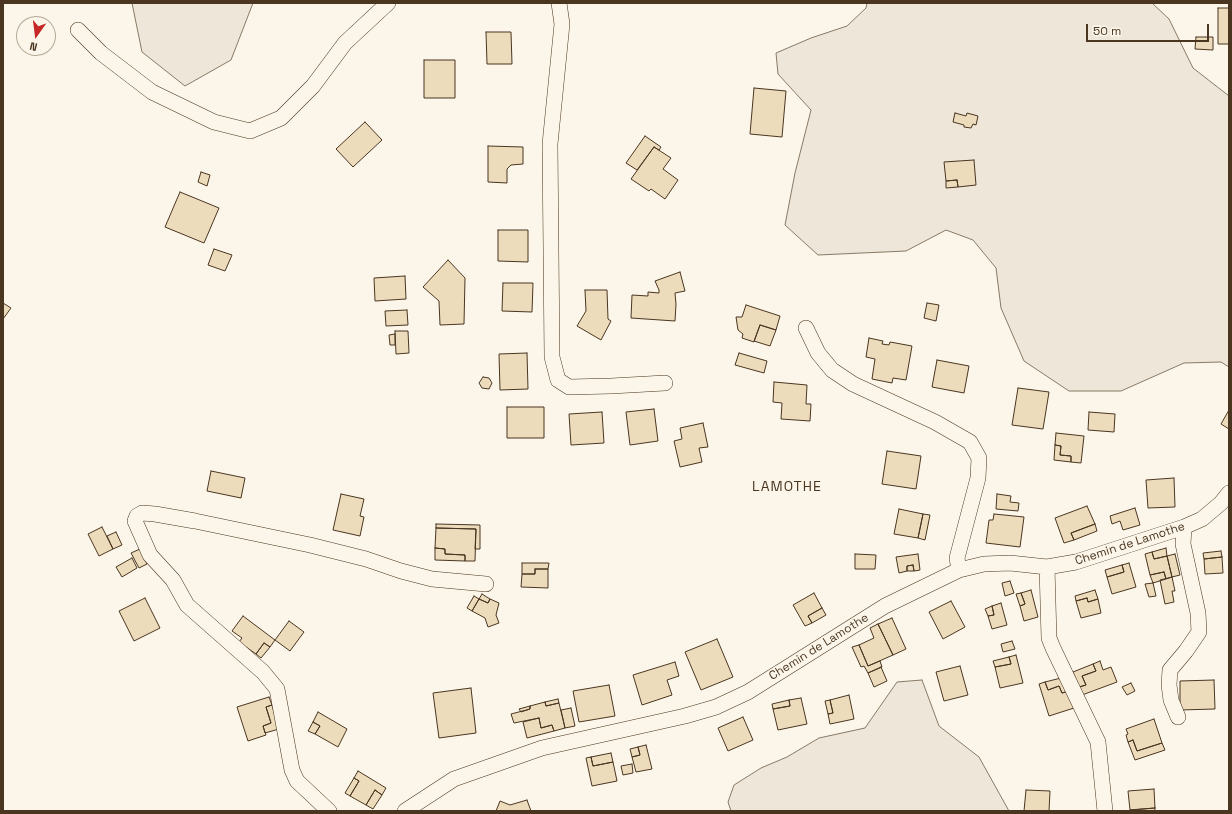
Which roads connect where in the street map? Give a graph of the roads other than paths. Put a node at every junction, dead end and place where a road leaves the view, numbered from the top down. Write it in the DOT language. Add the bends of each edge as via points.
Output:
graph roads {
  1 [pos="388,3"];
  2 [pos="558,3"];
  3 [pos="78,30"];
  4 [pos="806,328"];
  5 [pos="665,383"];
  6 [pos="1229,493"];
  7 [pos="1184,528"];
  8 [pos="1047,567"];
  9 [pos="959,570"];
  10 [pos="486,584"];
  11 [pos="1178,717"];
  12 [pos="329,811"];
  13 [pos="405,811"];
  14 [pos="1104,811"];
  1 -- 3 [label="street" via="344,43 313,86 281,118 250,131 214,122 152,92 101,53"];
  2 -- 5 [label="street" via="562,24 550,144 552,357 558,380 569,387"];
  4 -- 9 [label="street" via="818,353 832,370 852,384 935,422 970,442 979,458 978,478 957,558"];
  6 -- 7 [label="street, Chemin de Lamothe" via="1202,519"];
  7 -- 8 [label="street, Chemin de Lamothe" via="1076,562"];
  7 -- 11 [label="street" via="1182,544 1198,612 1200,632 1170,670 1171,700"];
  8 -- 9 [label="street, Chemin de Lamothe" via="1010,563 984,564"];
  8 -- 14 [label="street" via="1049,638 1098,742"];
  9 -- 13 [label="street, Chemin de Lamothe" via="885,606 748,692 716,707 542,748 454,779"];
  10 -- 12 [label="street" via="432,579 338,552 195,521 155,514 142,513 137,516 135,522 150,555 173,580 187,605 264,672 277,689 292,770 297,781"];
}
